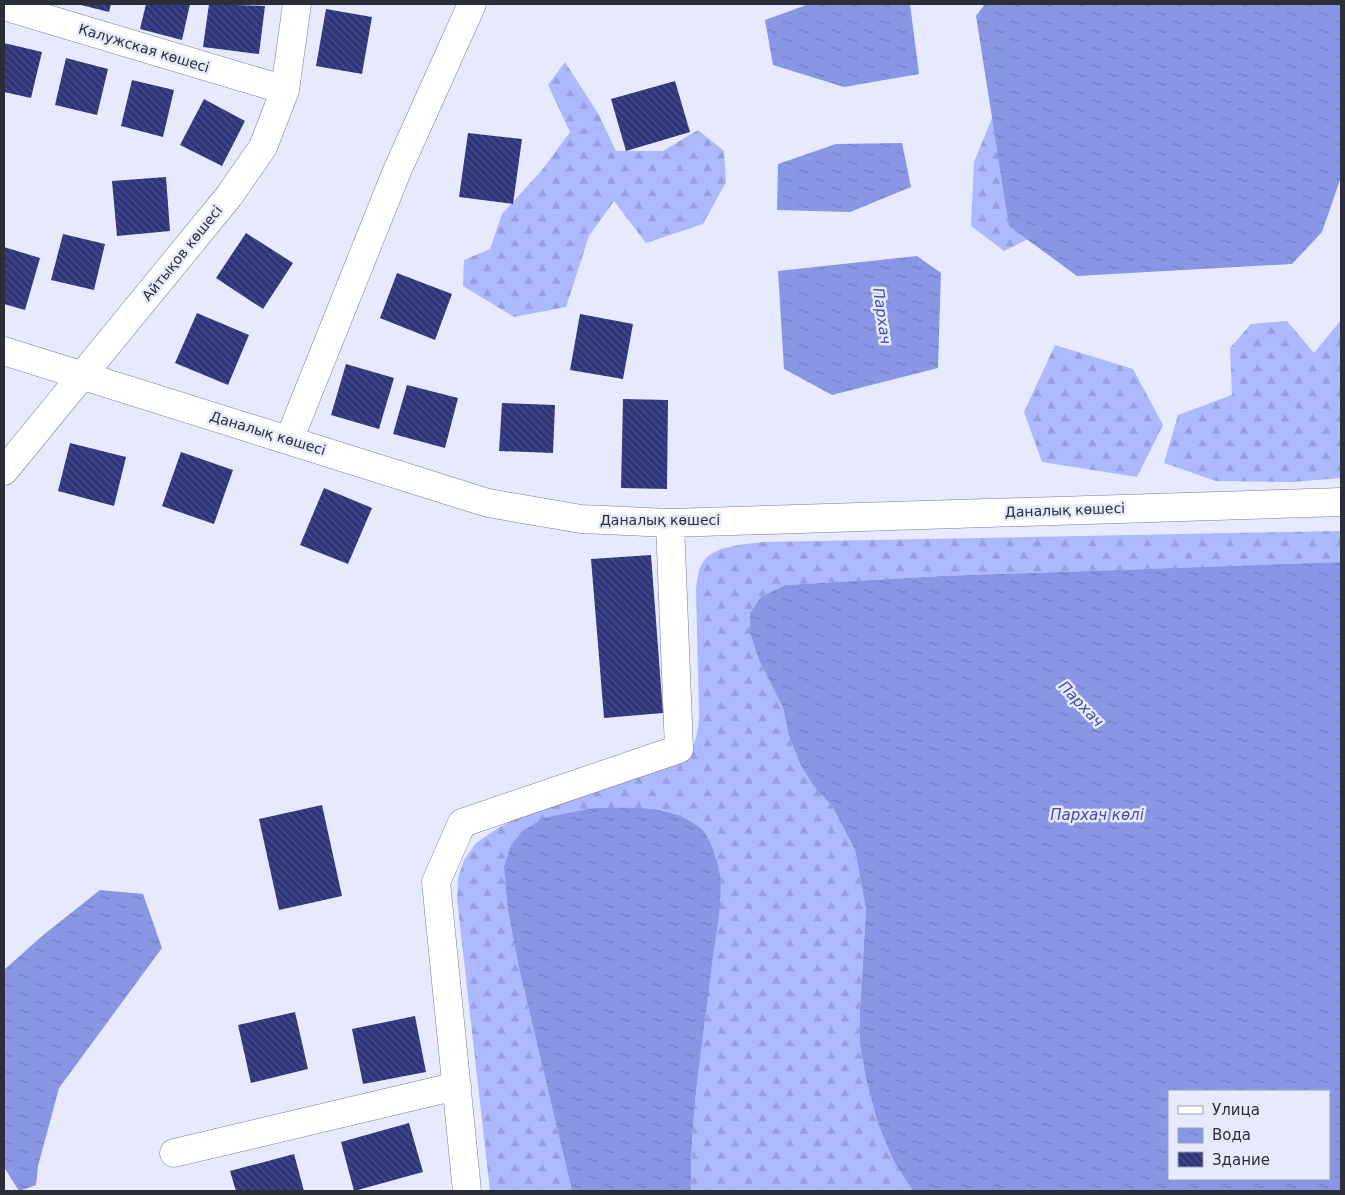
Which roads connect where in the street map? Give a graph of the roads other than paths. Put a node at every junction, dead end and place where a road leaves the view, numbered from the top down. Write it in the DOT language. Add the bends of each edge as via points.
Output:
graph roads {
  1 [pos="297,4"];
  2 [pos="472,4"];
  3 [pos="4,6"];
  4 [pos="285,90"];
  5 [pos="4,351"];
  6 [pos="82,376"];
  7 [pos="289,440"];
  8 [pos="4,471"];
  9 [pos="1341,502"];
  10 [pos="670,522"];
  11 [pos="456,1086"];
  12 [pos="174,1153"];
  13 [pos="467,1191"];
  1 -- 4 [label="street, Айтықов көшесі"];
  2 -- 7 [label="street" via="398,171"];
  3 -- 4 [label="street, Калужская көшесі"];
  4 -- 6 [label="street, Айтықов көшесі" via="263,147 230,196"];
  5 -- 6 [label="street, Даналық көшесі"];
  6 -- 7 [label="street, Даналық көшесі"];
  6 -- 8 [label="street, Айтықов көшесі"];
  7 -- 10 [label="street, Даналық көшесі" via="488,504 581,519"];
  9 -- 10 [label="street, Даналық көшесі"];
  10 -- 11 [label="street" via="679,749 462,823 436,882"];
  11 -- 12 [label="street"];
  11 -- 13 [label="street"];
}
